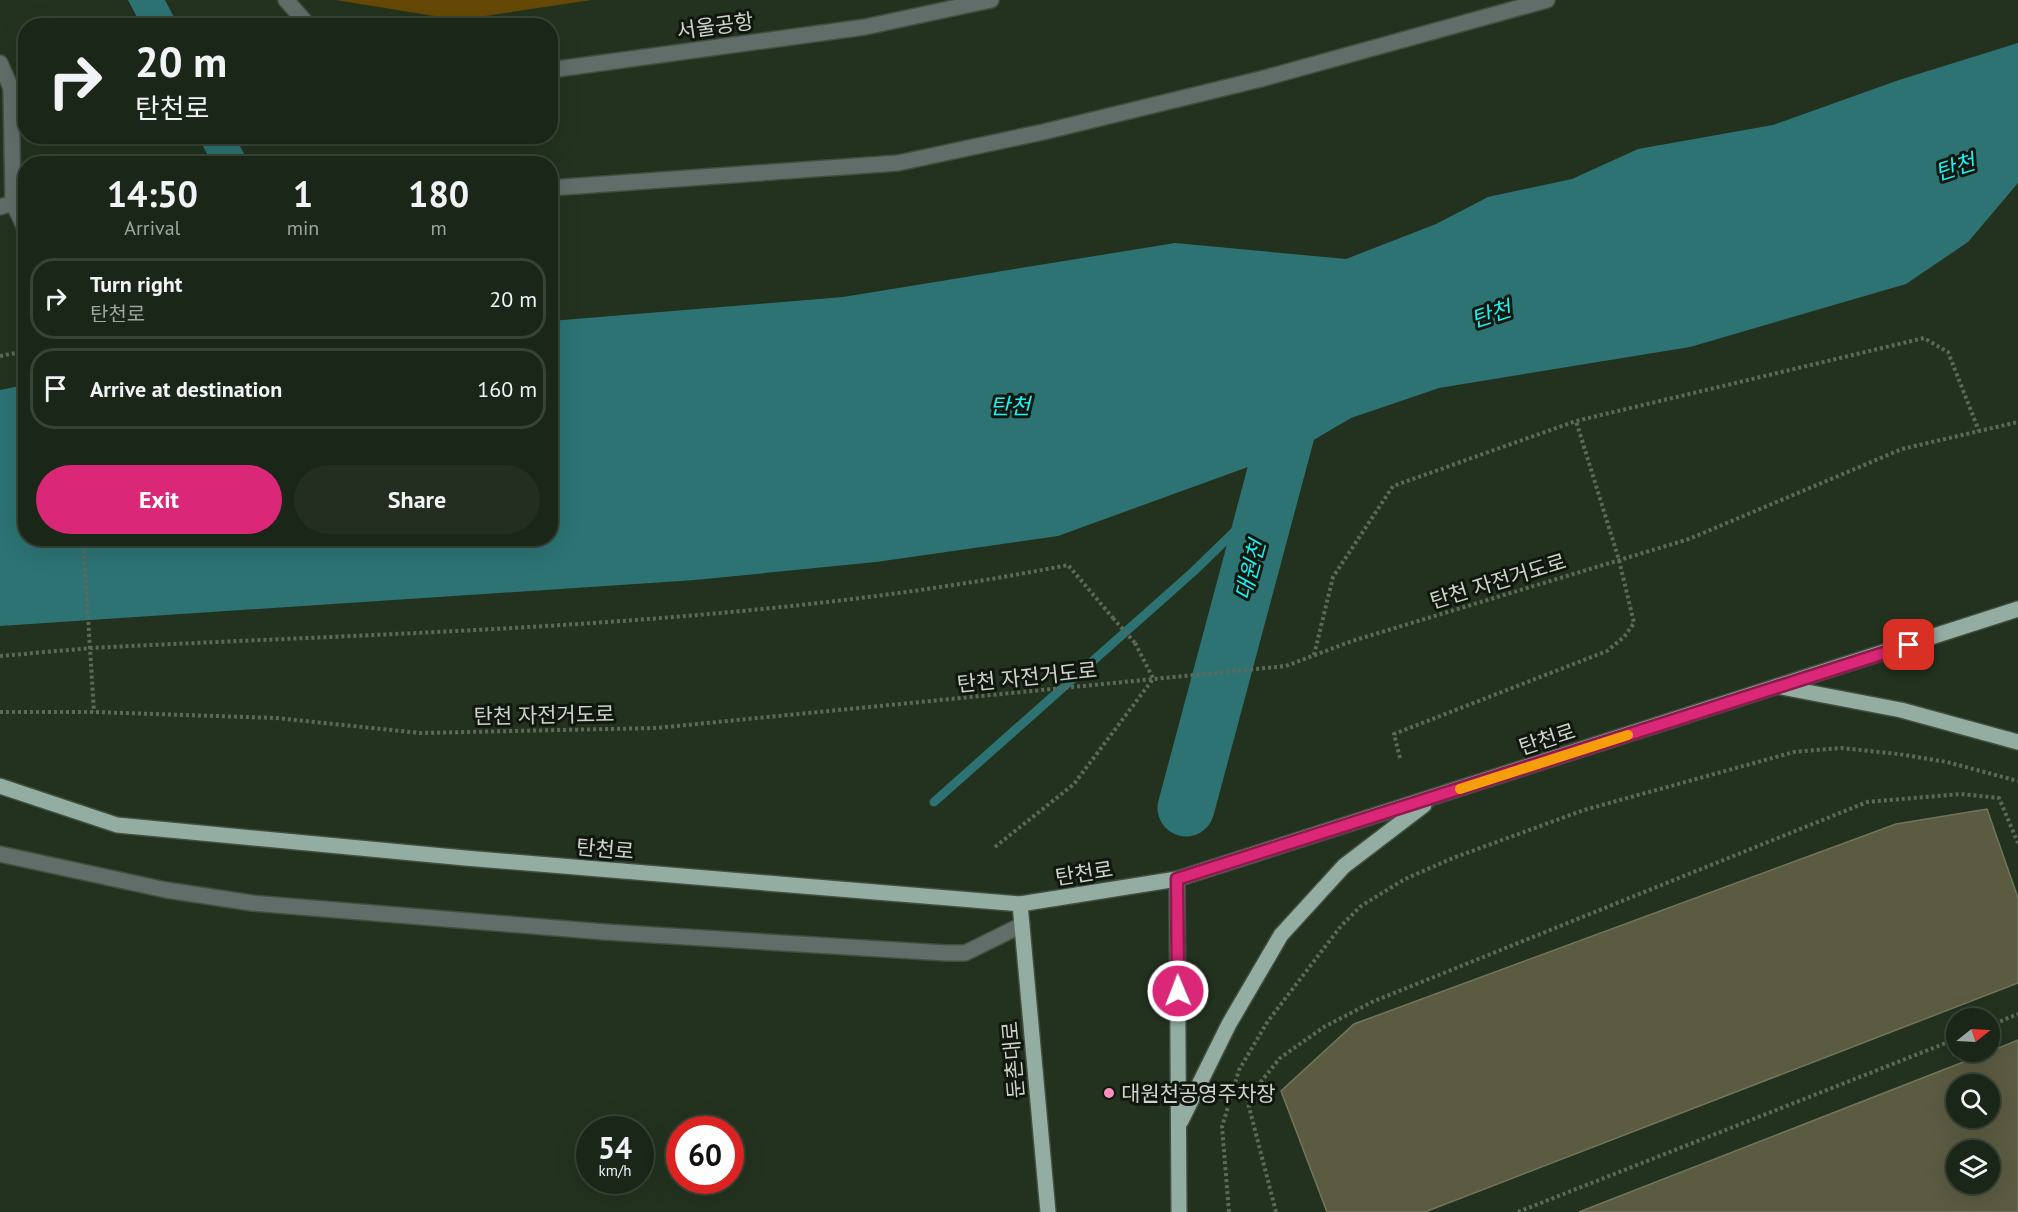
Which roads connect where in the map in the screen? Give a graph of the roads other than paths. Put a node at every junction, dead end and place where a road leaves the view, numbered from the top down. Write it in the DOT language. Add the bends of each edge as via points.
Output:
graph roads {
  1 [pos="286,0"];
  2 [pos="992,0"];
  3 [pos="1547,0"];
  4 [pos="302,18"];
  5 [pos="0,63"];
  6 [pos="558,69"];
  7 [pos="558,187"];
  8 [pos="7,205"];
  9 [pos="18,219"];
  10 [pos="2018,609"];
  11 [pos="1778,687"];
  12 [pos="2018,742"];
  13 [pos="0,786"];
  14 [pos="1434,798"];
  15 [pos="0,854"];
  16 [pos="1177,879"];
  17 [pos="1020,904"];
  18 [pos="1022,925"];
  19 [pos="1181,1121"];
  20 [pos="1048,1212"];
  21 [pos="1179,1212"];
  1 -- 4 [label="street"];
  2 -- 6 [label="street, 서울공항" via="865,27"];
  3 -- 7 [label="street" via="1261,80 897,163"];
  5 -- 8 [label="street" via="11,88"];
  8 -- 9 [label="street"];
  10 -- 11 [label="main road, 탄천로"];
  11 -- 12 [label="main road" via="1900,710"];
  11 -- 14 [label="main road, 탄천로"];
  13 -- 17 [label="main road, 탄천로" via="117,825"];
  14 -- 16 [label="main road, 탄천로"];
  14 -- 19 [label="main road" via="1344,866 1281,935 1229,1024"];
  15 -- 18 [label="street" via="166,890 252,903 605,932 965,953"];
  16 -- 17 [label="main road, 탄천로"];
  16 -- 19 [label="main road"];
  17 -- 18 [label="main road, 둔촌대로"];
  18 -- 20 [label="main road, 둔촌대로"];
  19 -- 21 [label="main road"];
}
